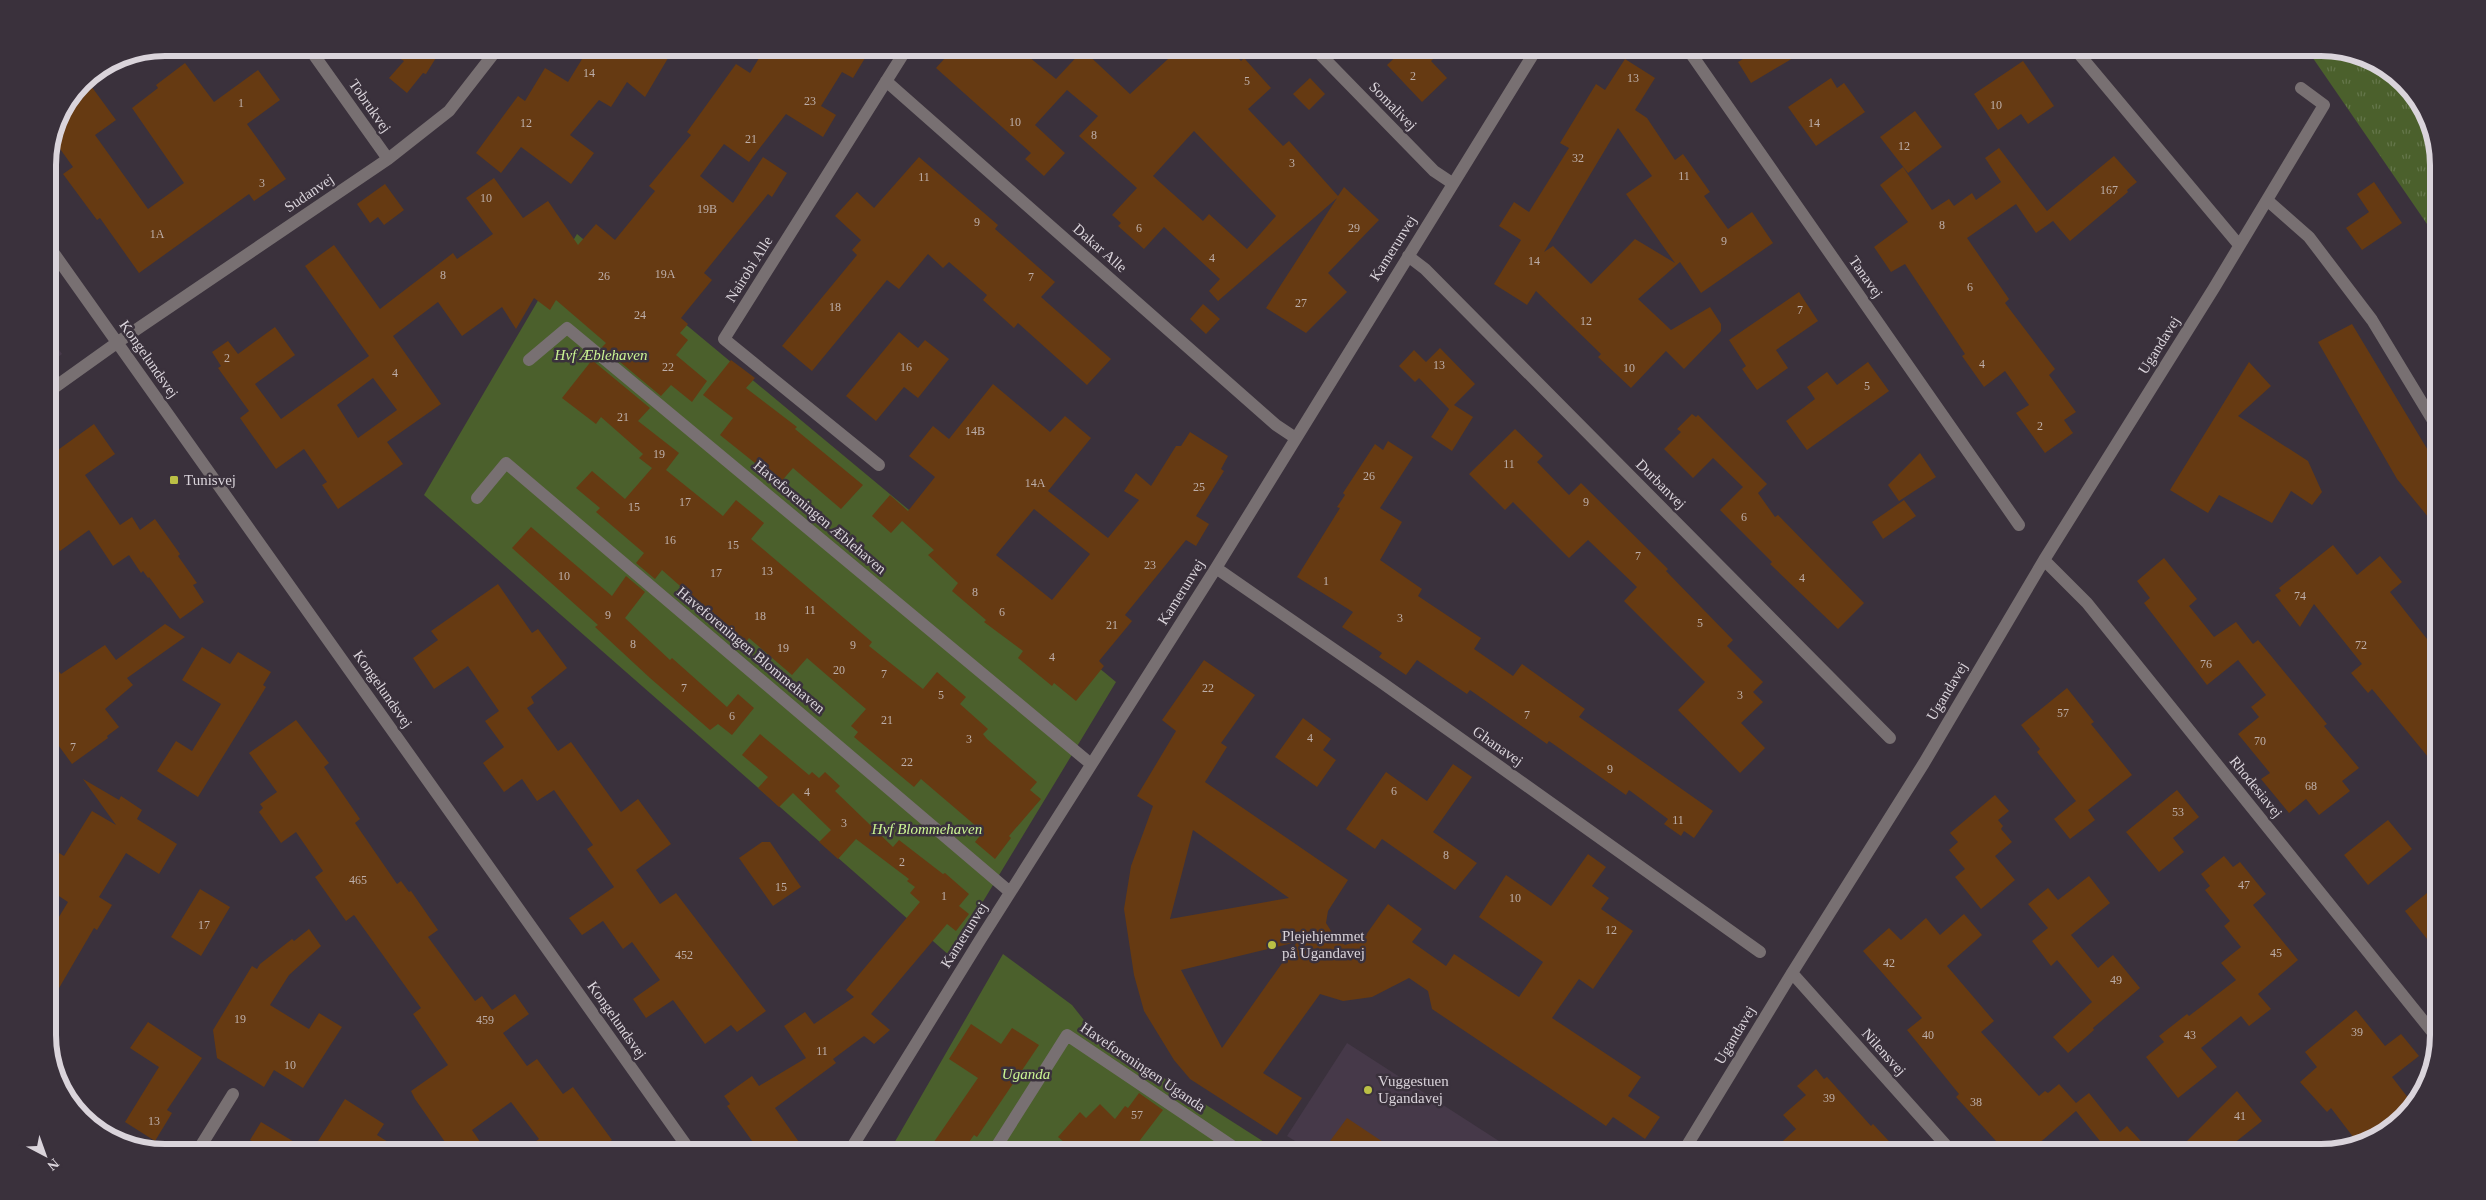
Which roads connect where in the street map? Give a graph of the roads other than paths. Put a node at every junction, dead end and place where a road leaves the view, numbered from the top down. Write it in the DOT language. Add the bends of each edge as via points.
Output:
graph roads {
  1 [pos="315,56"];
  2 [pos="492,56"];
  3 [pos="902,56"];
  4 [pos="1322,56"];
  5 [pos="1532,56"];
  6 [pos="1693,56"];
  7 [pos="2081,56"];
  8 [pos="886,81"];
  9 [pos="2301,88"];
  10 [pos="388,159"];
  11 [pos="1452,183"];
  12 [pos="2267,200"];
  13 [pos="2239,245"];
  14 [pos="1408,256"];
  15 [pos="56,257"];
  16 [pos="118,342"];
  17 [pos="528,360"];
  18 [pos="56,386"];
  19 [pos="2430,416"];
  20 [pos="1294,437"];
  21 [pos="879,466"];
  22 [pos="477,498"];
  23 [pos="2019,525"];
  24 [pos="2044,560"];
  25 [pos="1216,568"];
  26 [pos="1890,738"];
  27 [pos="1091,764"];
  28 [pos="1010,892"];
  29 [pos="1760,952"];
  30 [pos="1792,973"];
  31 [pos="2430,1029"];
  32 [pos="233,1094"];
  33 [pos="202,1144"];
  34 [pos="685,1144"];
  35 [pos="854,1144"];
  36 [pos="999,1144"];
  37 [pos="1229,1144"];
  38 [pos="1688,1144"];
  39 [pos="1945,1144"];
  1 -- 10 [label="street, Tobrukvej"];
  2 -- 10 [label="street, Sudanvej" via="449,111"];
  3 -- 8 [label="street, Nairobi Alle"];
  4 -- 11 [label="street, Somalivej" via="1434,171"];
  5 -- 11 [label="street, Kamerunvej"];
  6 -- 23 [label="street, Tanavej"];
  7 -- 13 [label="street"];
  8 -- 20 [label="street, Dakar Alle" via="1276,425"];
  8 -- 21 [label="street, Nairobi Alle" via="724,339"];
  9 -- 12 [label="street, Ugandavej" via="2324,105"];
  10 -- 16 [label="street, Sudanvej"];
  11 -- 14 [label="street, Kamerunvej"];
  12 -- 13 [label="street, Ugandavej"];
  12 -- 19 [label="street" via="2309,236 2372,320"];
  13 -- 24 [label="street, Ugandavej"];
  14 -- 20 [label="street, Kamerunvej"];
  14 -- 26 [label="street, Durbanvej" via="1426,269"];
  15 -- 16 [label="street, Kongelundsvej"];
  16 -- 18 [label="street"];
  16 -- 34 [label="street, Kongelundsvej"];
  17 -- 27 [label="street, Haveforeningen Æblehaven" via="567,328"];
  20 -- 25 [label="street, Kamerunvej"];
  22 -- 28 [label="street, Haveforeningen Blommehaven" via="506,463"];
  24 -- 30 [label="street, Ugandavej" via="1924,763"];
  24 -- 31 [label="street, Rhodesiavej" via="2087,602"];
  25 -- 27 [label="street, Kamerunvej"];
  25 -- 29 [label="street, Ghanavej"];
  27 -- 28 [label="street, Kamerunvej"];
  28 -- 35 [label="street, Kamerunvej"];
  30 -- 38 [label="street, Ugandavej"];
  30 -- 39 [label="street, Nilensvej"];
  32 -- 33 [label="street"];
  36 -- 37 [label="street, Haveforeningen Uganda" via="1067,1036"];
}
